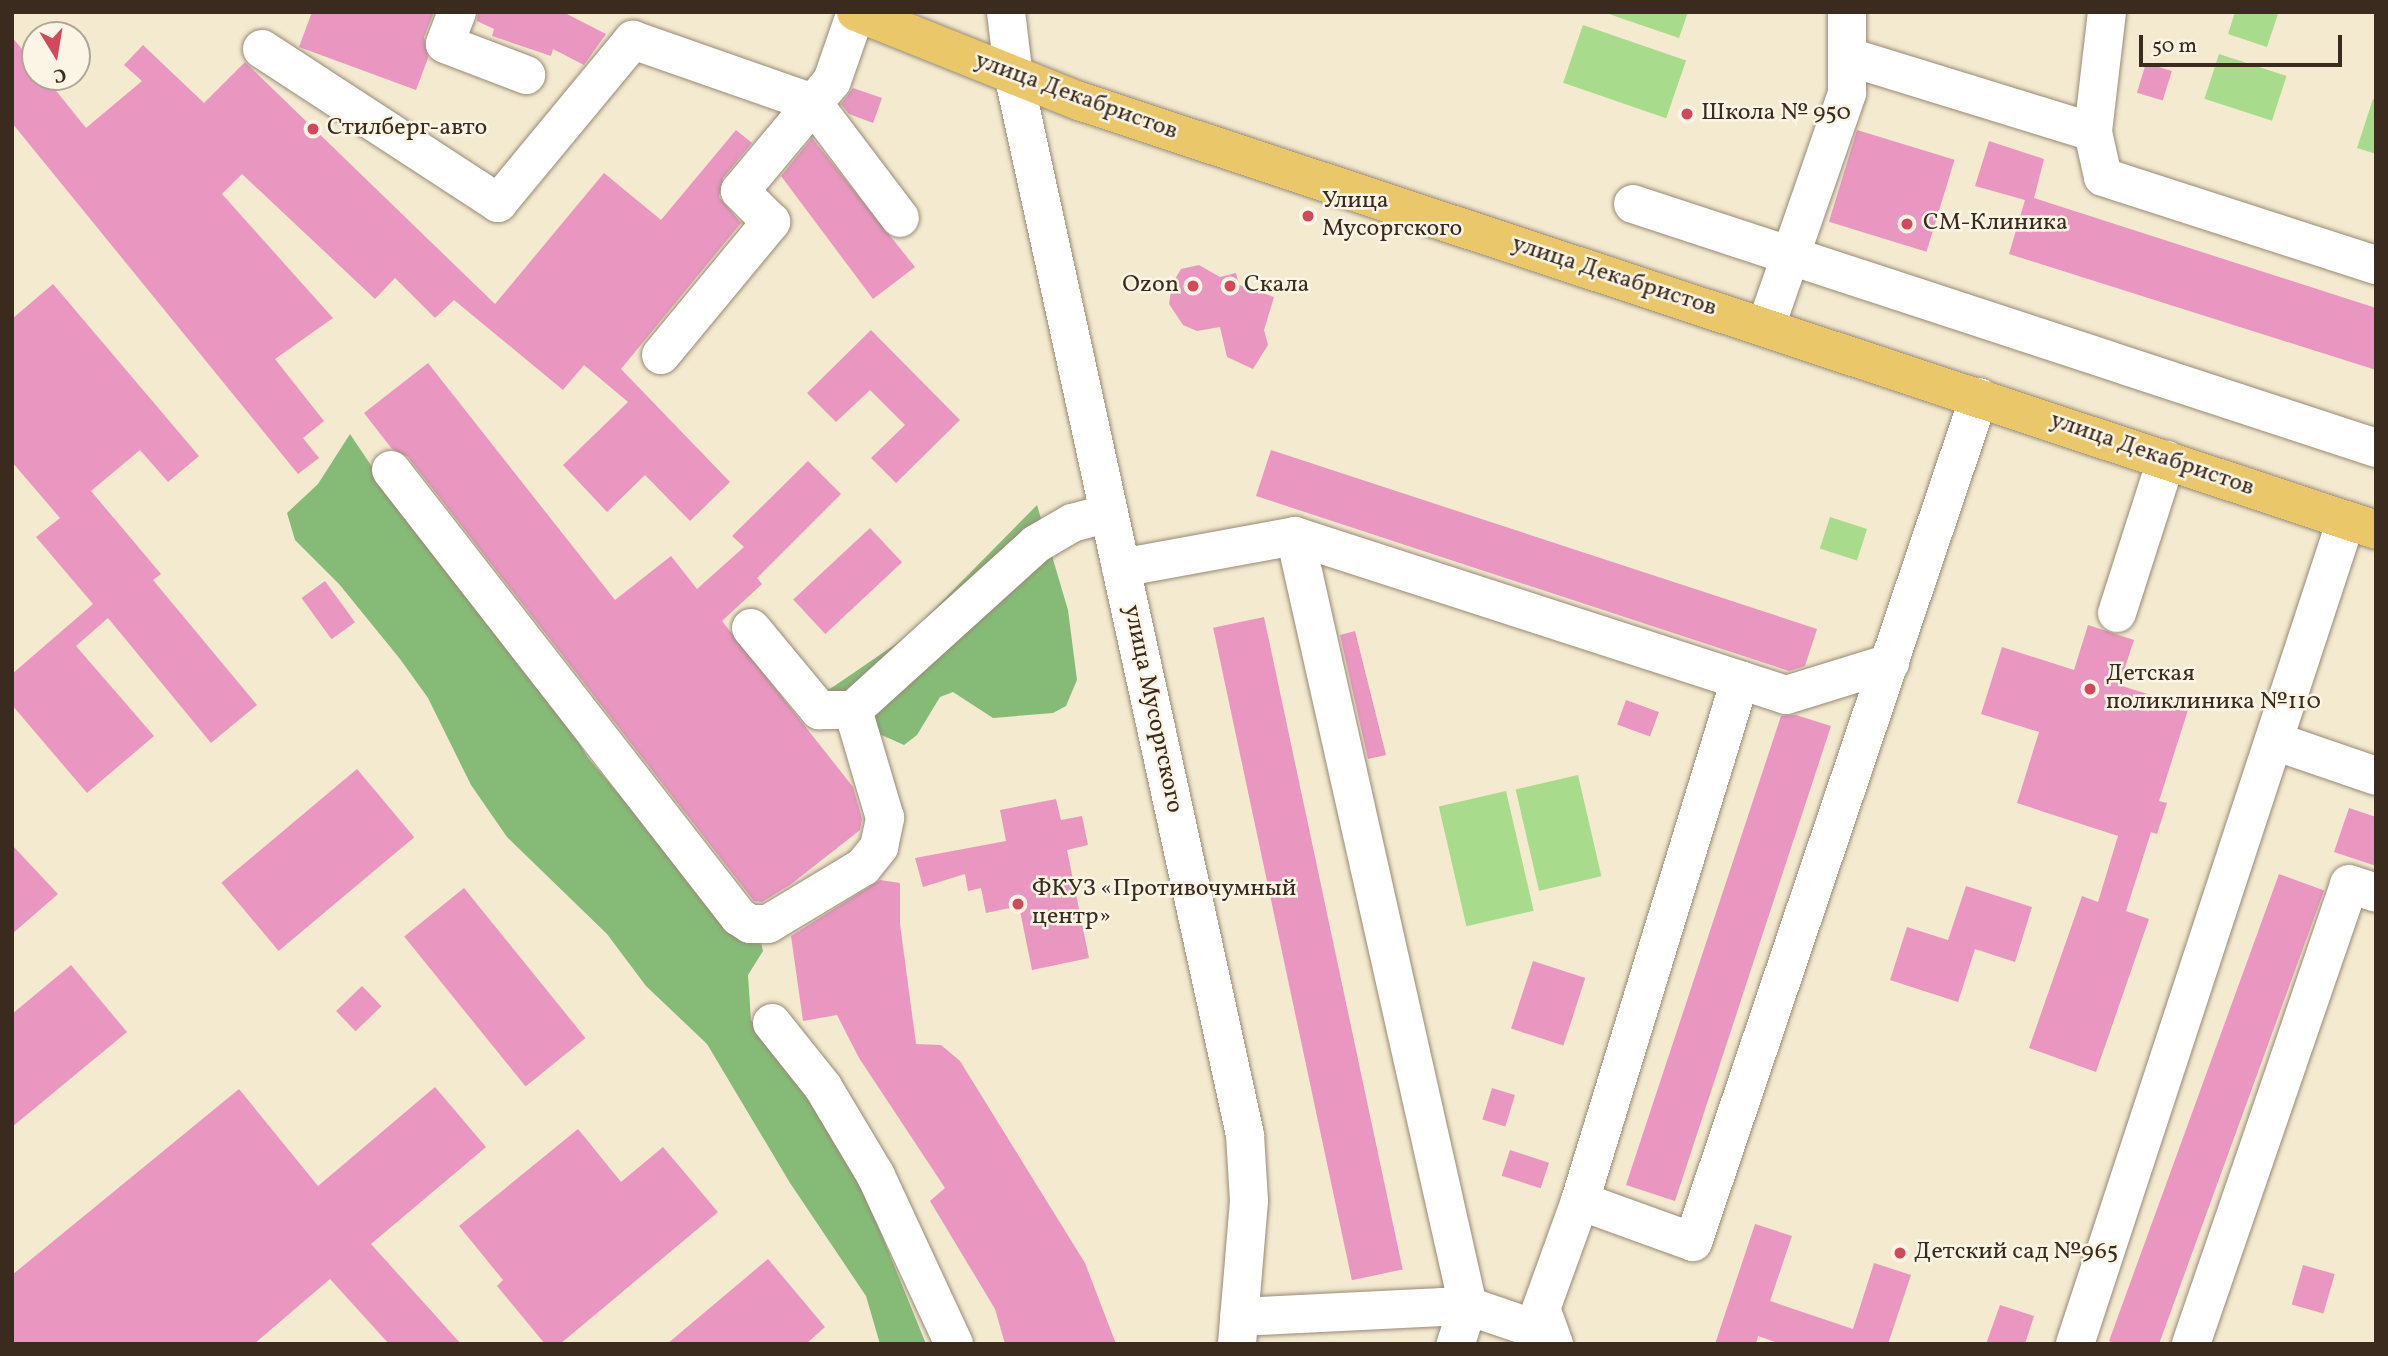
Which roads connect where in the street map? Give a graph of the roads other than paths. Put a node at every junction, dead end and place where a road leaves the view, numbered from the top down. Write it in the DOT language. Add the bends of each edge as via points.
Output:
graph roads {
  1 [pos="457,12"];
  2 [pos="856,12"];
  3 [pos="1006,12"];
  4 [pos="1847,12"];
  5 [pos="2107,12"];
  6 [pos="262,49"];
  7 [pos="1849,57"];
  8 [pos="526,75"];
  9 [pos="1014,78"];
  10 [pos="813,103"];
  11 [pos="2093,132"];
  12 [pos="1633,204"];
  13 [pos="900,218"];
  14 [pos="1787,257"];
  15 [pos="2376,265"];
  16 [pos="1766,326"];
  17 [pos="661,355"];
  18 [pos="1979,397"];
  19 [pos="2376,447"];
  20 [pos="2166,460"];
  21 [pos="391,470"];
  22 [pos="1109,513"];
  23 [pos="2361,525"];
  24 [pos="1295,536"];
  25 [pos="1121,568"];
  26 [pos="2117,613"];
  27 [pos="751,628"];
  28 [pos="1890,663"];
  29 [pos="1740,680"];
  30 [pos="853,710"];
  31 [pos="2274,741"];
  32 [pos="2376,776"];
  33 [pos="2376,892"];
  34 [pos="772,1023"];
  35 [pos="1580,1201"];
  36 [pos="1468,1306"];
  37 [pos="1238,1330"];
  38 [pos="1550,1338"];
  39 [pos="2197,1342"];
  40 [pos="954,1344"];
  41 [pos="1456,1344"];
  42 [pos="2075,1344"];
  1 -- 8 [label="street" via="445,44"];
  2 -- 9 [label="main road, улица Декабристов"];
  2 -- 10 [label="street" via="832,81"];
  3 -- 9 [label="street, улица Мусоргского"];
  4 -- 7 [label="street"];
  5 -- 11 [label="street"];
  6 -- 10 [label="street" via="498,203 633,40"];
  7 -- 11 [label="street"];
  7 -- 14 [label="street" via="1847,93"];
  9 -- 16 [label="main road, улица Декабристов"];
  9 -- 22 [label="street, улица Мусоргского"];
  10 -- 13 [label="street"];
  10 -- 17 [label="street" via="740,191 771,222"];
  11 -- 15 [label="street" via="2103,177"];
  12 -- 14 [label="street"];
  14 -- 16 [label="street"];
  14 -- 19 [label="street"];
  16 -- 18 [label="main road, улица Декабристов"];
  18 -- 20 [label="main road, улица Декабристов"];
  18 -- 28 [label="street"];
  20 -- 23 [label="main road, улица Декабристов"];
  20 -- 26 [label="street"];
  21 -- 30 [label="street" via="739,918 750,924 768,924 841,863 879,847 885,818"];
  22 -- 25 [label="street, улица Мусоргского"];
  22 -- 30 [label="street" via="1072,523 1036,544"];
  23 -- 31 [label="street"];
  24 -- 25 [label="street"];
  24 -- 29 [label="street"];
  24 -- 36 [label="street"];
  25 -- 37 [label="street, улица Мусоргского" via="1244,1135 1249,1201"];
  27 -- 30 [label="street" via="820,710"];
  28 -- 29 [label="street" via="1786,695"];
  28 -- 35 [label="street" via="1693,1242"];
  29 -- 35 [label="street"];
  31 -- 32 [label="street"];
  31 -- 42 [label="street"];
  33 -- 39 [label="street" via="2349,884"];
  34 -- 40 [label="street" via="823,1087 876,1177"];
  35 -- 38 [label="street" via="1541,1308"];
  36 -- 37 [label="street"];
  36 -- 38 [label="street"];
  36 -- 41 [label="street"];
}
